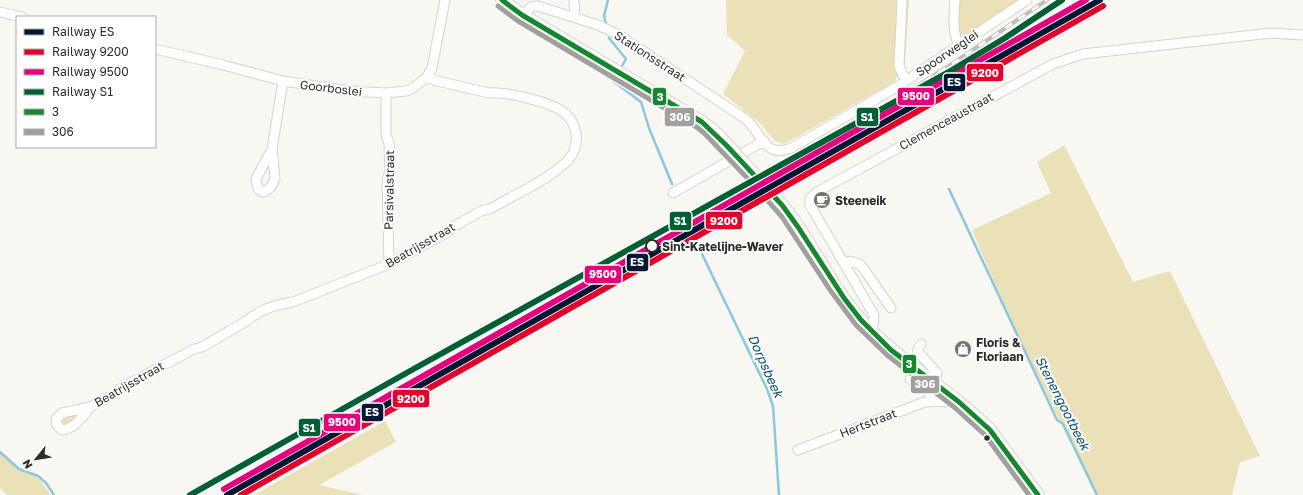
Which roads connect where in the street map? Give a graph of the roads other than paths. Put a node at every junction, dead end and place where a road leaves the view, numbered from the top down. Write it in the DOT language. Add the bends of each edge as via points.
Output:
graph roads {
  1 [pos="445,0"];
  2 [pos="502,0"];
  3 [pos="574,0"];
  4 [pos="902,0"];
  5 [pos="954,0"];
  6 [pos="1027,0"];
  7 [pos="0,12"];
  8 [pos="522,15"];
  9 [pos="18,16"];
  10 [pos="575,18"];
  11 [pos="1303,34"];
  12 [pos="958,45"];
  13 [pos="156,49"];
  14 [pos="427,77"];
  15 [pos="283,81"];
  16 [pos="906,81"];
  17 [pos="386,93"];
  18 [pos="764,141"];
  19 [pos="272,149"];
  20 [pos="673,193"];
  21 [pos="844,263"];
  22 [pos="389,264"];
  23 [pos="892,308"];
  24 [pos="869,330"];
  25 [pos="922,344"];
  26 [pos="910,379"];
  27 [pos="934,382"];
  28 [pos="939,401"];
  29 [pos="962,404"];
  30 [pos="90,407"];
  31 [pos="798,450"];
  32 [pos="1038,495"];
  1 -- 14 [label="street" via="432,68"];
  2 -- 8 [label="street"];
  3 -- 10 [label="street"];
  4 -- 16 [label="street" via="899,66"];
  5 -- 12 [label="street" via="955,36"];
  6 -- 12 [label="street, Spoorweglei"];
  7 -- 9 [label="street"];
  8 -- 10 [label="street, Stationsstraat" via="530,7 538,6"];
  8 -- 24 [label="street, bridge" via="702,122 716,133 783,206 847,302"];
  10 -- 18 [label="street, Stationsstraat" via="619,35 747,120"];
  11 -- 21 [label="street, Clemenceaustraat" via="1271,34 1083,54 1053,64 813,194 810,205"];
  12 -- 16 [label="street, Spoorweglei"];
  13 -- 15 [label="street, Goorboslei"];
  14 -- 17 [label="street, Goorboslei" via="406,91"];
  14 -- 22 [label="street, Beatrijsstraat" via="489,93 498,92 540,101 558,108 573,123 576,146 570,158 550,175"];
  15 -- 17 [label="street, Goorboslei" via="349,92"];
  15 -- 19 [label="street"];
  16 -- 18 [label="street, Spoorweglei" via="784,151 773,150"];
  17 -- 22 [label="street, Parsivalstraat" via="386,135 389,143 390,171 387,180"];
  18 -- 20 [label="street"];
  21 -- 23 [label="street" via="861,265"];
  21 -- 24 [label="street, Clemenceaustraat" via="874,315 873,326"];
  22 -- 30 [label="street, Beatrijsstraat" via="293,302 259,312 202,347 160,367"];
  24 -- 27 [label="street"];
  25 -- 27 [label="street" via="918,352 937,373"];
  26 -- 28 [label="street, Hertstraat"];
  27 -- 29 [label="street"];
  28 -- 29 [label="street, Hertstraat"];
  28 -- 31 [label="street, Hertstraat" via="922,403"];
  29 -- 32 [label="street" via="990,430"];
}
